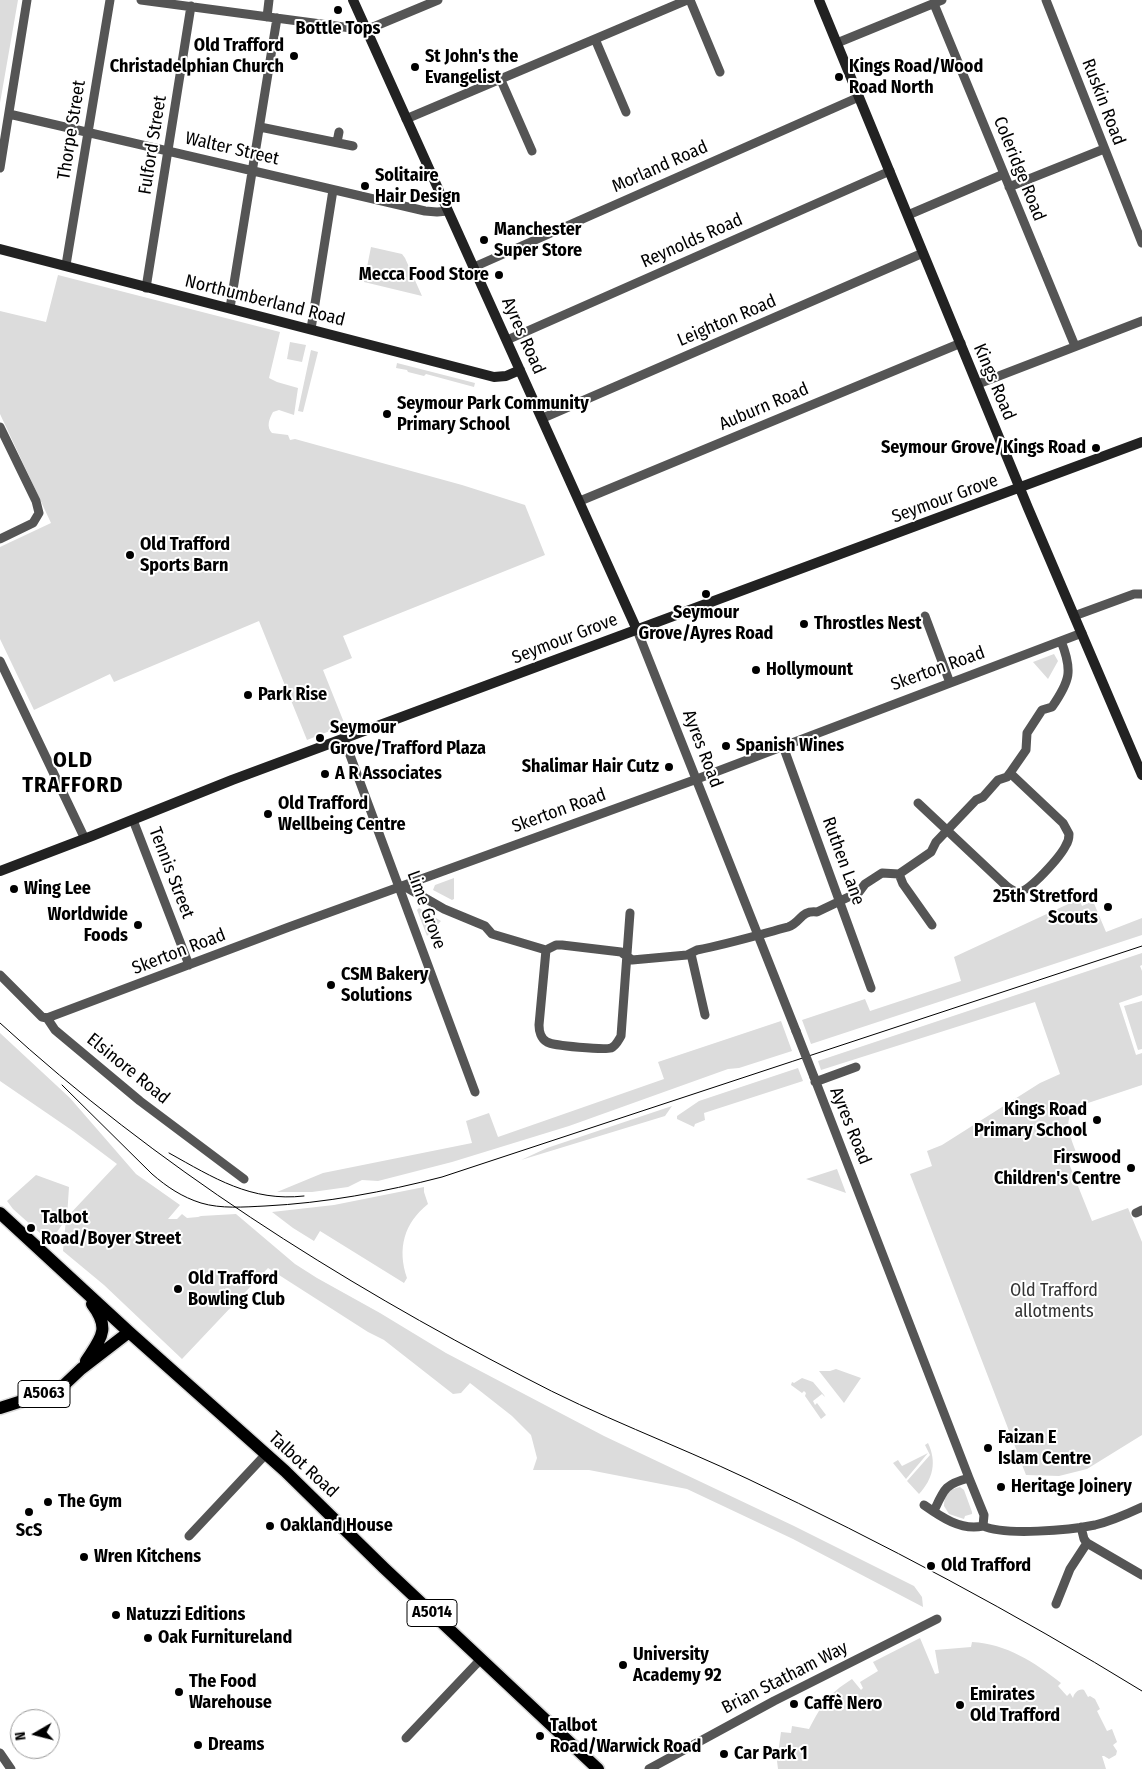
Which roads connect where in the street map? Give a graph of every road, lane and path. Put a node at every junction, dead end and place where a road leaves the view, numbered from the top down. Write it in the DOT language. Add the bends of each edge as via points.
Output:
graph roads {
  1 [pos="27,0"];
  2 [pos="110,0"];
  3 [pos="141,0"];
  4 [pos="269,0"];
  5 [pos="353,0"];
  6 [pos="438,0"];
  7 [pos="689,0"];
  8 [pos="819,0"];
  9 [pos="1046,0"];
  10 [pos="938,2"];
  11 [pos="196,5"];
  12 [pos="267,17"];
  13 [pos="277,18"];
  14 [pos="366,30"];
  15 [pos="595,39"];
  16 [pos="837,43"];
  17 [pos="720,72"];
  18 [pos="500,78"];
  19 [pos="859,97"];
  20 [pos="626,112"];
  21 [pos="9,114"];
  22 [pos="406,119"];
  23 [pos="260,127"];
  24 [pos="88,132"];
  25 [pos="339,132"];
  26 [pos="337,142"];
  27 [pos="353,146"];
  28 [pos="1104,149"];
  29 [pos="532,151"];
  30 [pos="169,152"];
  31 [pos="0,168"];
  32 [pos="254,170"];
  33 [pos="890,171"];
  34 [pos="1004,174"];
  35 [pos="1009,187"];
  36 [pos="333,190"];
  37 [pos="448,211"];
  38 [pos="908,215"];
  39 [pos="1142,243"];
  40 [pos="0,249"];
  41 [pos="924,253"];
  42 [pos="66,266"];
  43 [pos="474,267"];
  44 [pos="146,288"];
  45 [pos="230,308"];
  46 [pos="1142,321"];
  47 [pos="311,329"];
  48 [pos="507,340"];
  49 [pos="960,343"];
  50 [pos="1075,346"];
  51 [pos="520,370"];
  52 [pos="978,384"];
  53 [pos="543,418"];
  54 [pos="0,426"];
  55 [pos="1142,442"];
  56 [pos="1021,488"];
  57 [pos="580,501"];
  58 [pos="0,539"];
  59 [pos="1142,594"];
  60 [pos="926,616"];
  61 [pos="1074,616"];
  62 [pos="637,630"];
  63 [pos="1082,633"];
  64 [pos="1061,641"];
  65 [pos="0,661"];
  66 [pos="950,682"];
  67 [pos="344,739"];
  68 [pos="783,746"];
  69 [pos="1010,773"];
  70 [pos="1142,775"];
  71 [pos="697,778"];
  72 [pos="918,802"];
  73 [pos="133,820"];
  74 [pos="948,831"];
  75 [pos="85,839"];
  76 [pos="0,871"];
  77 [pos="899,874"];
  78 [pos="402,886"];
  79 [pos="840,901"];
  80 [pos="630,913"];
  81 [pos="932,925"];
  82 [pos="758,936"];
  83 [pos="546,950"];
  84 [pos="691,954"];
  85 [pos="628,956"];
  86 [pos="189,965"];
  87 [pos="0,975"];
  88 [pos="871,988"];
  89 [pos="705,1015"];
  90 [pos="47,1018"];
  91 [pos="856,1067"];
  92 [pos="814,1079"];
  93 [pos="475,1092"];
  94 [pos="244,1179"];
  95 [pos="0,1213"];
  96 [pos="76,1284"];
  97 [pos="129,1332"];
  98 [pos="81,1369"];
  99 [pos="0,1408"];
  100 [pos="266,1454"];
  101 [pos="970,1478"];
  102 [pos="924,1504"];
  103 [pos="1142,1507"];
  104 [pos="934,1511"];
  105 [pos="984,1526"];
  106 [pos="1081,1527"];
  107 [pos="189,1536"];
  108 [pos="1087,1543"];
  109 [pos="1142,1575"];
  110 [pos="1056,1604"];
  111 [pos="937,1619"];
  112 [pos="481,1659"];
  113 [pos="406,1738"];
  114 [pos="0,1753"];
  115 [pos="584,1755"];
  116 [pos="11,1769"];
  117 [pos="586,1769"];
  118 [pos="598,1769"];
  119 [pos="649,1769"];
  1 -- 21 [label="street"];
  2 -- 24 [label="street, Thorpe Street"];
  3 -- 11 [label="street"];
  4 -- 12 [label="street"];
  5 -- 14 [label="main road, Ayres Road"];
  6 -- 14 [label="street"];
  7 -- 15 [label="street"];
  7 -- 17 [label="street"];
  8 -- 16 [label="main road, Kings Road"];
  9 -- 28 [label="street, Ruskin Road"];
  10 -- 16 [label="street"];
  10 -- 34 [label="street, Coleridge Road"];
  11 -- 12 [label="street"];
  11 -- 30 [label="street, Fulford Street"];
  12 -- 13 [label="street"];
  13 -- 14 [label="street"];
  13 -- 23 [label="street"];
  14 -- 22 [label="main road, Ayres Road"];
  15 -- 18 [label="street"];
  15 -- 20 [label="street"];
  16 -- 19 [label="main road, Kings Road"];
  18 -- 22 [label="street"];
  18 -- 29 [label="street"];
  19 -- 33 [label="main road, Kings Road"];
  19 -- 43 [label="street, Morland Road"];
  21 -- 24 [label="street, Walter Street"];
  21 -- 31 [label="street"];
  22 -- 37 [label="main road, Ayres Road"];
  23 -- 26 [label="street"];
  23 -- 32 [label="street"];
  24 -- 30 [label="street, Walter Street"];
  24 -- 42 [label="street, Thorpe Street"];
  25 -- 26 [label="street"];
  26 -- 27 [label="street"];
  28 -- 35 [label="street"];
  28 -- 39 [label="street, Ruskin Road"];
  30 -- 32 [label="street, Walter Street"];
  30 -- 44 [label="street, Fulford Street"];
  32 -- 36 [label="street, Walter Street"];
  32 -- 45 [label="street"];
  33 -- 38 [label="main road, Kings Road"];
  33 -- 48 [label="street, Reynolds Road"];
  34 -- 35 [label="street, Coleridge Road"];
  34 -- 38 [label="street"];
  35 -- 50 [label="street, Coleridge Road"];
  36 -- 37 [label="street, Walter Street" via="425,211"];
  36 -- 47 [label="street"];
  37 -- 43 [label="main road, Ayres Road"];
  38 -- 41 [label="main road, Kings Road"];
  40 -- 42 [label="main road, Northumberland Road"];
  41 -- 49 [label="main road, Kings Road"];
  41 -- 53 [label="street, Leighton Road"];
  42 -- 44 [label="main road, Northumberland Road"];
  43 -- 48 [label="main road, Ayres Road"];
  44 -- 45 [label="main road, Northumberland Road"];
  45 -- 47 [label="main road, Northumberland Road"];
  46 -- 50 [label="street"];
  47 -- 51 [label="main road, Northumberland Road" via="495,377"];
  48 -- 51 [label="main road, Ayres Road"];
  49 -- 52 [label="main road, Kings Road"];
  49 -- 57 [label="street, Auburn Road"];
  50 -- 52 [label="street"];
  51 -- 53 [label="main road, Ayres Road"];
  52 -- 56 [label="main road, Kings Road"];
  53 -- 57 [label="main road, Ayres Road"];
  54 -- 58 [label="street" via="40,513 33,523"];
  55 -- 56 [label="main road, Seymour Grove"];
  56 -- 61 [label="main road, Kings Road"];
  56 -- 62 [label="main road, Seymour Grove"];
  57 -- 62 [label="main road, Ayres Road"];
  59 -- 61 [label="street"];
  60 -- 66 [label="street"];
  61 -- 63 [label="main road, Kings Road"];
  62 -- 67 [label="main road, Seymour Grove"];
  62 -- 71 [label="street, Ayres Road"];
  63 -- 64 [label="street, Skerton Road"];
  63 -- 70 [label="main road, Kings Road"];
  64 -- 66 [label="street, Skerton Road"];
  64 -- 69 [label="street" via="1069,666 1067,681 1052,707 1042,710 1027,733 1026,750"];
  65 -- 75 [label="street"];
  66 -- 68 [label="street, Skerton Road"];
  67 -- 73 [label="main road, Seymour Grove"];
  67 -- 78 [label="street, Lime Grove"];
  68 -- 71 [label="street, Skerton Road"];
  68 -- 79 [label="street, Ruthen Lane"];
  69 -- 74 [label="street" via="976,800"];
  69 -- 74 [label="street" via="1063,823 1069,834 1065,847 1032,884 1022,891 1012,890"];
  71 -- 78 [label="street, Skerton Road"];
  71 -- 82 [label="street, Ayres Road"];
  72 -- 74 [label="street"];
  73 -- 75 [label="main road, Seymour Grove"];
  73 -- 86 [label="street, Tennis Street"];
  74 -- 77 [label="street" via="931,852"];
  75 -- 76 [label="main road, Seymour Grove"];
  77 -- 79 [label="street" via="882,873 859,892"];
  77 -- 81 [label="street"];
  78 -- 83 [label="street" via="485,926 492,934"];
  78 -- 86 [label="street, Skerton Road"];
  78 -- 93 [label="street, Lime Grove"];
  79 -- 82 [label="street" via="817,912 802,914 796,923 788,927"];
  79 -- 88 [label="street, Ruthen Lane"];
  80 -- 85 [label="street"];
  82 -- 84 [label="street"];
  82 -- 92 [label="street, Ayres Road, bridge"];
  83 -- 85 [label="street" via="562,945 621,952"];
  83 -- 85 [label="street" via="540,1033 550,1043 595,1049 613,1046 621,1036"];
  84 -- 85 [label="street" via="640,960 632,960"];
  84 -- 89 [label="street"];
  86 -- 90 [label="street, Skerton Road"];
  87 -- 90 [label="street, Elsinore Road" via="42,1017"];
  90 -- 94 [label="street, Elsinore Road" via="56,1030 105,1072"];
  91 -- 92 [label="street"];
  92 -- 101 [label="street, Ayres Road"];
  95 -- 96 [label="main road, Talbot Road / A5014"];
  96 -- 97 [label="main road, Talbot Road / A5014"];
  96 -- 98 [label="main road" via="98,1312 103,1324 101,1336"];
  97 -- 98 [label="main road, A5063"];
  97 -- 100 [label="main road, Talbot Road / A5014"];
  98 -- 99 [label="main road, A5063" via="57,1390"];
  100 -- 107 [label="street"];
  100 -- 112 [label="main road, Talbot Road / A5014"];
  101 -- 104 [label="street" via="945,1488"];
  101 -- 105 [label="street, Ayres Road" via="984,1515"];
  102 -- 104 [label="street"];
  103 -- 106 [label="street" via="1111,1520"];
  104 -- 105 [label="street" via="955,1523 975,1528"];
  105 -- 106 [label="street" via="1001,1531"];
  106 -- 108 [label="street"];
  108 -- 109 [label="street"];
  108 -- 110 [label="street" via="1070,1569"];
  111 -- 119 [label="street, Brian Statham Way" via="774,1701"];
  112 -- 113 [label="street"];
  112 -- 115 [label="main road, Talbot Road / A5014"];
  114 -- 116 [label="street"];
  115 -- 117 [label="main road"];
  115 -- 118 [label="main road, Talbot Road / A5014"];
}
